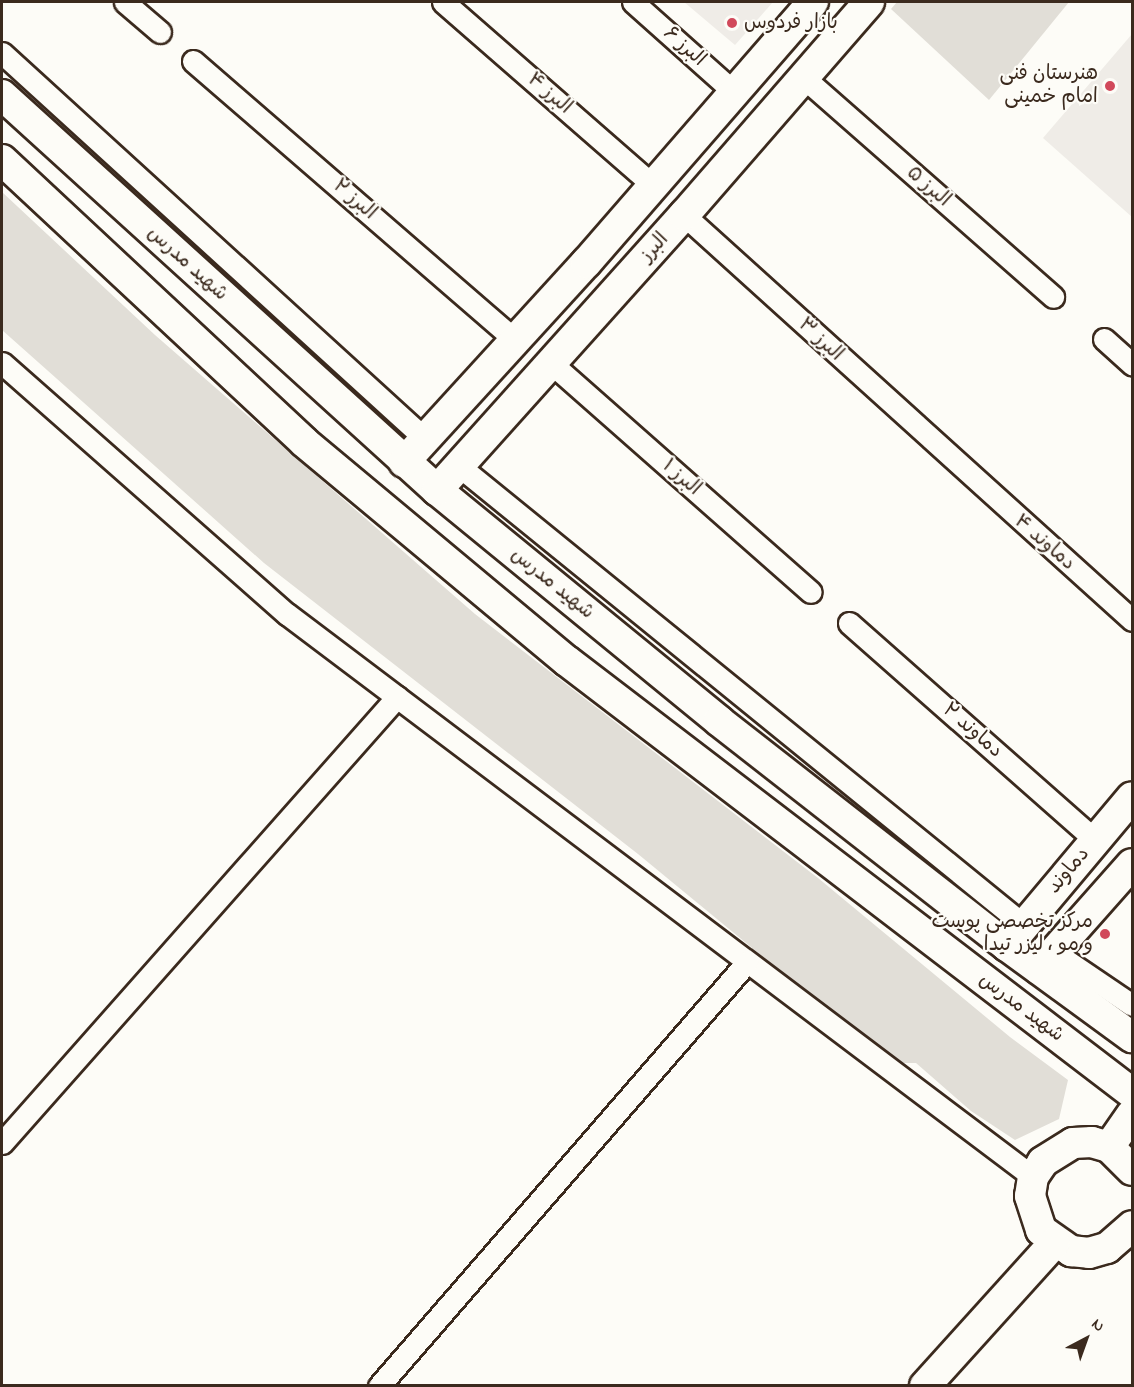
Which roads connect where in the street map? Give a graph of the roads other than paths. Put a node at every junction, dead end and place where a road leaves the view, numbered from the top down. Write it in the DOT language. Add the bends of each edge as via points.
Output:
graph roads {
  1 [pos="125,2"];
  2 [pos="443,2"];
  3 [pos="633,2"];
  4 [pos="813,2"];
  5 [pos="869,2"];
  6 [pos="160,33"];
  7 [pos="2,53"];
  8 [pos="193,61"];
  9 [pos="803,78"];
  10 [pos="735,93"];
  11 [pos="2,95"];
  12 [pos="2,160"];
  13 [pos="654,186"];
  14 [pos="684,215"];
  15 [pos="586,263"];
  16 [pos="618,289"];
  17 [pos="1053,297"];
  18 [pos="514,339"];
  19 [pos="1104,339"];
  20 [pos="2,363"];
  21 [pos="551,363"];
  22 [pos="1132,364"];
  23 [pos="424,438"];
  24 [pos="404,462"];
  25 [pos="956,465"];
  26 [pos="459,466"];
  27 [pos="437,490"];
  28 [pos="811,592"];
  29 [pos="1132,620"];
  30 [pos="849,623"];
  31 [pos="397,697"];
  32 [pos="718,721"];
  33 [pos="693,757"];
  34 [pos="1132,797"];
  35 [pos="1095,840"];
  36 [pos="1132,864"];
  37 [pos="1016,936"];
  38 [pos="1047,960"];
  39 [pos="747,962"];
  40 [pos="1132,1005"];
  41 [pos="1132,1037"];
  42 [pos="1132,1093"];
  43 [pos="1132,1114"];
  44 [pos="2,1143"];
  45 [pos="1109,1147"];
  46 [pos="1132,1170"];
  47 [pos="1033,1178"];
  48 [pos="1129,1237"];
  49 [pos="1054,1243"];
  50 [pos="379,1386"];
  51 [pos="925,1386"];
  1 -- 6 [label="street"];
  2 -- 13 [label="street, البرز ۴"];
  3 -- 10 [label="street, البرز ۶"];
  4 -- 10 [label="main road"];
  5 -- 9 [label="main road, البرز"];
  7 -- 23 [label="street"];
  8 -- 18 [label="street, البرز ۲"];
  9 -- 14 [label="main road, البرز"];
  9 -- 17 [label="street, البرز ۵"];
  10 -- 13 [label="main road"];
  11 -- 24 [label="main road, شهید مدرس"];
  12 -- 33 [label="main road, شهید مدرس" via="304,442 567,661"];
  13 -- 15 [label="main road"];
  14 -- 16 [label="main road, البرز"];
  14 -- 25 [label="street, البرز ۳"];
  15 -- 16 [label="main road"];
  15 -- 18 [label="main road"];
  16 -- 21 [label="main road, البرز"];
  18 -- 23 [label="main road"];
  19 -- 22 [label="street"];
  20 -- 31 [label="street" via="287,614"];
  21 -- 26 [label="main road, البرز"];
  21 -- 28 [label="street, البرز ۱"];
  23 -- 24 [label="main road"];
  23 -- 26 [label="main road"];
  24 -- 27 [label="main road, شهید مدرس"];
  25 -- 29 [label="street, دماوند ۴"];
  26 -- 27 [label="main road, البرز"];
  26 -- 37 [label="street"];
  27 -- 32 [label="main road, شهید مدرس"];
  30 -- 35 [label="street, دماوند ۲"];
  31 -- 39 [label="street"];
  31 -- 44 [label="street"];
  32 -- 33 [label="main road"];
  32 -- 37 [label="main road, شهید مدرس"];
  33 -- 42 [label="main road, شهید مدرس"];
  34 -- 35 [label="main road, دماوند"];
  35 -- 37 [label="main road, دماوند"];
  36 -- 38 [label="main road"];
  37 -- 38 [label="main road, شهید مدرس"];
  38 -- 40 [label="street"];
  38 -- 41 [label="main road, شهید مدرس"];
  39 -- 47 [label="street"];
  39 -- 50 [label="street"];
  43 -- 45 [label="main road"];
  45 -- 46 [label="main road"];
  45 -- 47 [label="main road" via="1092,1142 1073,1143 1042,1162"];
  47 -- 49 [label="main road" via="1033,1214"];
  48 -- 49 [label="main road" via="1089,1252 1071,1251"];
  49 -- 51 [label="main road"];
}
